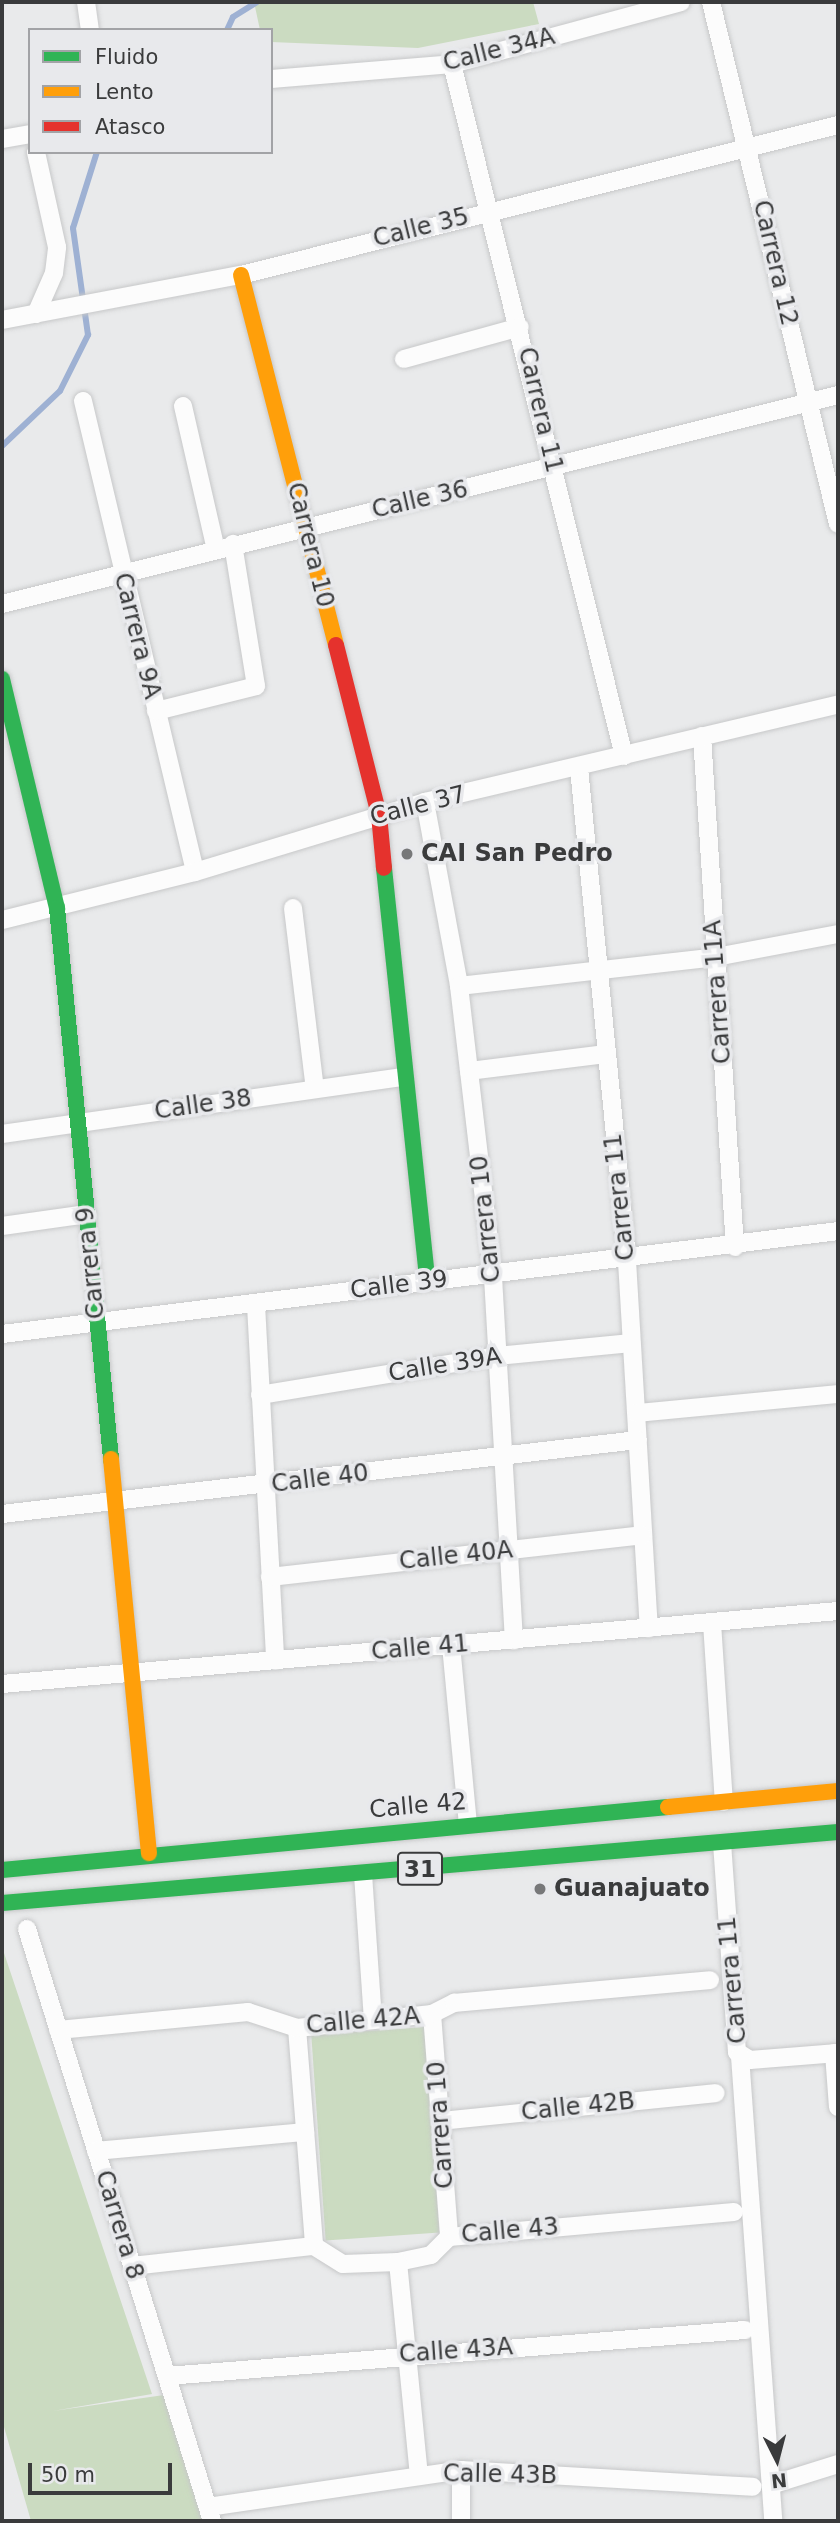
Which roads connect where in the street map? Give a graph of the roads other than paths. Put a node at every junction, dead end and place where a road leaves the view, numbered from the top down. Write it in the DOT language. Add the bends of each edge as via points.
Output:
graph roads {
  1 [pos="86,2"];
  2 [pos="681,2"];
  3 [pos="711,2"];
  4 [pos="90,28"];
  5 [pos="452,64"];
  6 [pos="273,79"];
  7 [pos="838,125"];
  8 [pos="28,134"];
  9 [pos="2,139"];
  10 [pos="749,147"];
  11 [pos="36,154"];
  12 [pos="493,210"];
  13 [pos="241,275"];
  14 [pos="36,314"];
  15 [pos="2,320"];
  16 [pos="520,327"];
  17 [pos="404,359"];
  18 [pos="838,395"];
  19 [pos="83,401"];
  20 [pos="806,403"];
  21 [pos="183,406"];
  22 [pos="554,468"];
  23 [pos="838,524"];
  24 [pos="307,527"];
  25 [pos="224,545"];
  26 [pos="121,573"];
  27 [pos="2,604"];
  28 [pos="2,679"];
  29 [pos="838,704"];
  30 [pos="156,711"];
  31 [pos="702,737"];
  32 [pos="624,756"];
  33 [pos="579,768"];
  34 [pos="425,802"];
  35 [pos="379,815"];
  36 [pos="195,872"];
  37 [pos="57,908"];
  38 [pos="293,908"];
  39 [pos="2,920"];
  40 [pos="838,934"];
  41 [pos="716,957"];
  42 [pos="597,972"];
  43 [pos="459,986"];
  44 [pos="605,1054"];
  45 [pos="469,1070"];
  46 [pos="404,1077"];
  47 [pos="315,1089"];
  48 [pos="78,1123"];
  49 [pos="2,1134"];
  50 [pos="87,1214"];
  51 [pos="2,1226"];
  52 [pos="838,1231"];
  53 [pos="735,1247"];
  54 [pos="627,1261"];
  55 [pos="493,1277"];
  56 [pos="427,1279"];
  57 [pos="256,1305"];
  58 [pos="97,1322"];
  59 [pos="2,1334"];
  60 [pos="631,1343"];
  61 [pos="497,1356"];
  62 [pos="838,1394"];
  63 [pos="260,1395"];
  64 [pos="637,1413"];
  65 [pos="638,1440"];
  66 [pos="501,1457"];
  67 [pos="265,1486"];
  68 [pos="115,1499"];
  69 [pos="2,1514"];
  70 [pos="642,1535"];
  71 [pos="506,1551"];
  72 [pos="270,1577"];
  73 [pos="838,1611"];
  74 [pos="712,1622"];
  75 [pos="649,1628"];
  76 [pos="514,1640"];
  77 [pos="451,1645"];
  78 [pos="275,1661"];
  79 [pos="132,1673"];
  80 [pos="2,1684"];
  81 [pos="838,1791"];
  82 [pos="724,1802"];
  83 [pos="468,1824"];
  84 [pos="838,1832"];
  85 [pos="722,1843"];
  86 [pos="149,1853"];
  87 [pos="2,1870"];
  88 [pos="363,1874"];
  89 [pos="2,1903"];
  90 [pos="27,1929"];
  91 [pos="710,1980"];
  92 [pos="432,2014"];
  93 [pos="373,2019"];
  94 [pos="297,2028"];
  95 [pos="58,2030"];
  96 [pos="836,2053"];
  97 [pos="740,2056"];
  98 [pos="716,2093"];
  99 [pos="838,2107"];
  100 [pos="441,2120"];
  101 [pos="305,2132"];
  102 [pos="96,2151"];
  103 [pos="734,2212"];
  104 [pos="449,2236"];
  105 [pos="314,2246"];
  106 [pos="398,2262"];
  107 [pos="132,2266"];
  108 [pos="745,2330"];
  109 [pos="407,2355"];
  110 [pos="167,2376"];
  111 [pos="838,2464"];
  112 [pos="461,2470"];
  113 [pos="419,2475"];
  114 [pos="762,2486"];
  115 [pos="210,2514"];
  116 [pos="461,2521"];
  117 [pos="774,2521"];
  1 -- 4 [label="street"];
  2 -- 5 [label="street, Calle 34A"];
  3 -- 10 [label="street, Carrera 12"];
  5 -- 6 [label="street, Calle 34A"];
  5 -- 12 [label="street, Carrera 11"];
  7 -- 10 [label="street, Calle 35"];
  8 -- 9 [label="street"];
  10 -- 12 [label="street, Calle 35"];
  10 -- 20 [label="street, Carrera 12"];
  11 -- 14 [label="street" via="57,247"];
  12 -- 13 [label="street, Calle 35"];
  12 -- 16 [label="street, Carrera 11"];
  13 -- 14 [label="street, Calle 35"];
  13 -- 24 [label="street, Carrera 10"];
  14 -- 15 [label="street, Calle 35"];
  16 -- 17 [label="street"];
  16 -- 22 [label="street, Carrera 11"];
  18 -- 20 [label="street, Calle 36"];
  19 -- 26 [label="street, Carrera 9A"];
  20 -- 22 [label="street, Calle 36"];
  20 -- 23 [label="street, Carrera 12"];
  21 -- 25 [label="street"];
  22 -- 24 [label="street, Calle 36"];
  22 -- 32 [label="street, Carrera 11"];
  24 -- 25 [label="street, Calle 36"];
  24 -- 35 [label="street, Carrera 10"];
  25 -- 26 [label="street, Calle 36"];
  25 -- 30 [label="street" via="256,686"];
  26 -- 27 [label="street, Calle 36"];
  26 -- 30 [label="street, Carrera 9A"];
  28 -- 37 [label="street, Carrera 9"];
  29 -- 31 [label="street, Calle 37"];
  30 -- 36 [label="street, Carrera 9A"];
  31 -- 32 [label="street, Calle 37"];
  31 -- 41 [label="street, Carrera 11A"];
  32 -- 33 [label="street, Calle 37"];
  33 -- 34 [label="street, Calle 37"];
  33 -- 42 [label="street, Carrera 11"];
  34 -- 35 [label="street, Calle 37"];
  34 -- 43 [label="street, Carrera 10"];
  35 -- 36 [label="street, Calle 37"];
  35 -- 46 [label="street, Carrera 10"];
  36 -- 37 [label="street, Calle 37"];
  37 -- 39 [label="street, Calle 37"];
  37 -- 48 [label="street, Carrera 9"];
  38 -- 47 [label="street"];
  40 -- 41 [label="street"];
  41 -- 42 [label="street"];
  41 -- 53 [label="street, Carrera 11A"];
  42 -- 43 [label="street"];
  42 -- 44 [label="street, Carrera 11"];
  43 -- 45 [label="street, Carrera 10"];
  44 -- 45 [label="street"];
  44 -- 54 [label="street, Carrera 11"];
  45 -- 55 [label="street, Carrera 10"];
  46 -- 47 [label="street, Calle 38"];
  46 -- 56 [label="street, Carrera 10"];
  47 -- 48 [label="street, Calle 38"];
  48 -- 49 [label="street, Calle 38"];
  48 -- 50 [label="street, Carrera 9"];
  50 -- 51 [label="street"];
  50 -- 58 [label="street, Carrera 9"];
  52 -- 53 [label="street, Calle 39"];
  53 -- 54 [label="street, Calle 39"];
  54 -- 55 [label="street, Calle 39"];
  54 -- 60 [label="street, Carrera 11"];
  55 -- 56 [label="street, Calle 39"];
  55 -- 61 [label="street, Carrera 10"];
  56 -- 57 [label="street, Calle 39"];
  57 -- 58 [label="street, Calle 39"];
  57 -- 63 [label="street"];
  58 -- 59 [label="street, Calle 39"];
  58 -- 68 [label="street, Carrera 9"];
  60 -- 61 [label="street, Calle 39A"];
  60 -- 64 [label="street, Carrera 11"];
  61 -- 63 [label="street, Calle 39A"];
  61 -- 66 [label="street, Carrera 10"];
  62 -- 64 [label="street"];
  63 -- 67 [label="street"];
  64 -- 65 [label="street, Carrera 11"];
  65 -- 66 [label="street, Calle 40"];
  65 -- 70 [label="street, Carrera 11"];
  66 -- 67 [label="street, Calle 40"];
  66 -- 71 [label="street, Carrera 10"];
  67 -- 68 [label="street, Calle 40"];
  67 -- 72 [label="street"];
  68 -- 69 [label="street, Calle 40"];
  68 -- 79 [label="street, Carrera 9"];
  70 -- 71 [label="street, Calle 40A"];
  70 -- 75 [label="street, Carrera 11"];
  71 -- 72 [label="street, Calle 40A"];
  71 -- 76 [label="street, Carrera 10"];
  72 -- 78 [label="street"];
  73 -- 74 [label="street, Calle 41"];
  74 -- 75 [label="street, Calle 41"];
  74 -- 82 [label="street"];
  75 -- 76 [label="street, Calle 41"];
  76 -- 77 [label="street, Calle 41"];
  77 -- 78 [label="street, Calle 41"];
  77 -- 83 [label="street"];
  78 -- 79 [label="street, Calle 41"];
  79 -- 80 [label="street, Calle 41"];
  79 -- 86 [label="street, Carrera 9"];
  81 -- 82 [label="street, Calle 42 / 31"];
  82 -- 83 [label="street, Calle 42 / 31"];
  83 -- 86 [label="street, Calle 42 / 31"];
  84 -- 85 [label="street, 31"];
  85 -- 88 [label="street, 31"];
  85 -- 97 [label="street, Carrera 11"];
  86 -- 87 [label="street, Calle 42 / 31"];
  88 -- 89 [label="street, 31"];
  88 -- 93 [label="street"];
  90 -- 95 [label="street, Carrera 8"];
  91 -- 92 [label="street, Calle 42A" via="454,2003"];
  92 -- 93 [label="street, Calle 42A"];
  92 -- 100 [label="street, Carrera 10"];
  93 -- 94 [label="street, Calle 42A"];
  94 -- 95 [label="street, Calle 42A" via="248,2012"];
  94 -- 101 [label="street"];
  95 -- 102 [label="street, Carrera 8"];
  96 -- 97 [label="street, Carrera 11" via="759,2060"];
  96 -- 99 [label="street"];
  97 -- 114 [label="street"];
  98 -- 100 [label="street, Calle 42B"];
  100 -- 104 [label="street, Carrera 10"];
  101 -- 102 [label="street"];
  101 -- 105 [label="street"];
  102 -- 107 [label="street, Carrera 8"];
  103 -- 104 [label="street, Calle 43"];
  104 -- 106 [label="street, Calle 43" via="431,2255"];
  105 -- 106 [label="street, Calle 43" via="343,2264"];
  105 -- 107 [label="street"];
  106 -- 109 [label="street"];
  107 -- 110 [label="street, Carrera 8"];
  108 -- 109 [label="street, Calle 43A"];
  109 -- 110 [label="street, Calle 43A"];
  109 -- 113 [label="street"];
  110 -- 115 [label="street, Carrera 8"];
  111 -- 114 [label="street"];
  112 -- 113 [label="street, Calle 43B"];
  112 -- 114 [label="street, Calle 43B"];
  112 -- 116 [label="street"];
  113 -- 115 [label="street, Calle 43B"];
  114 -- 117 [label="street"];
}
